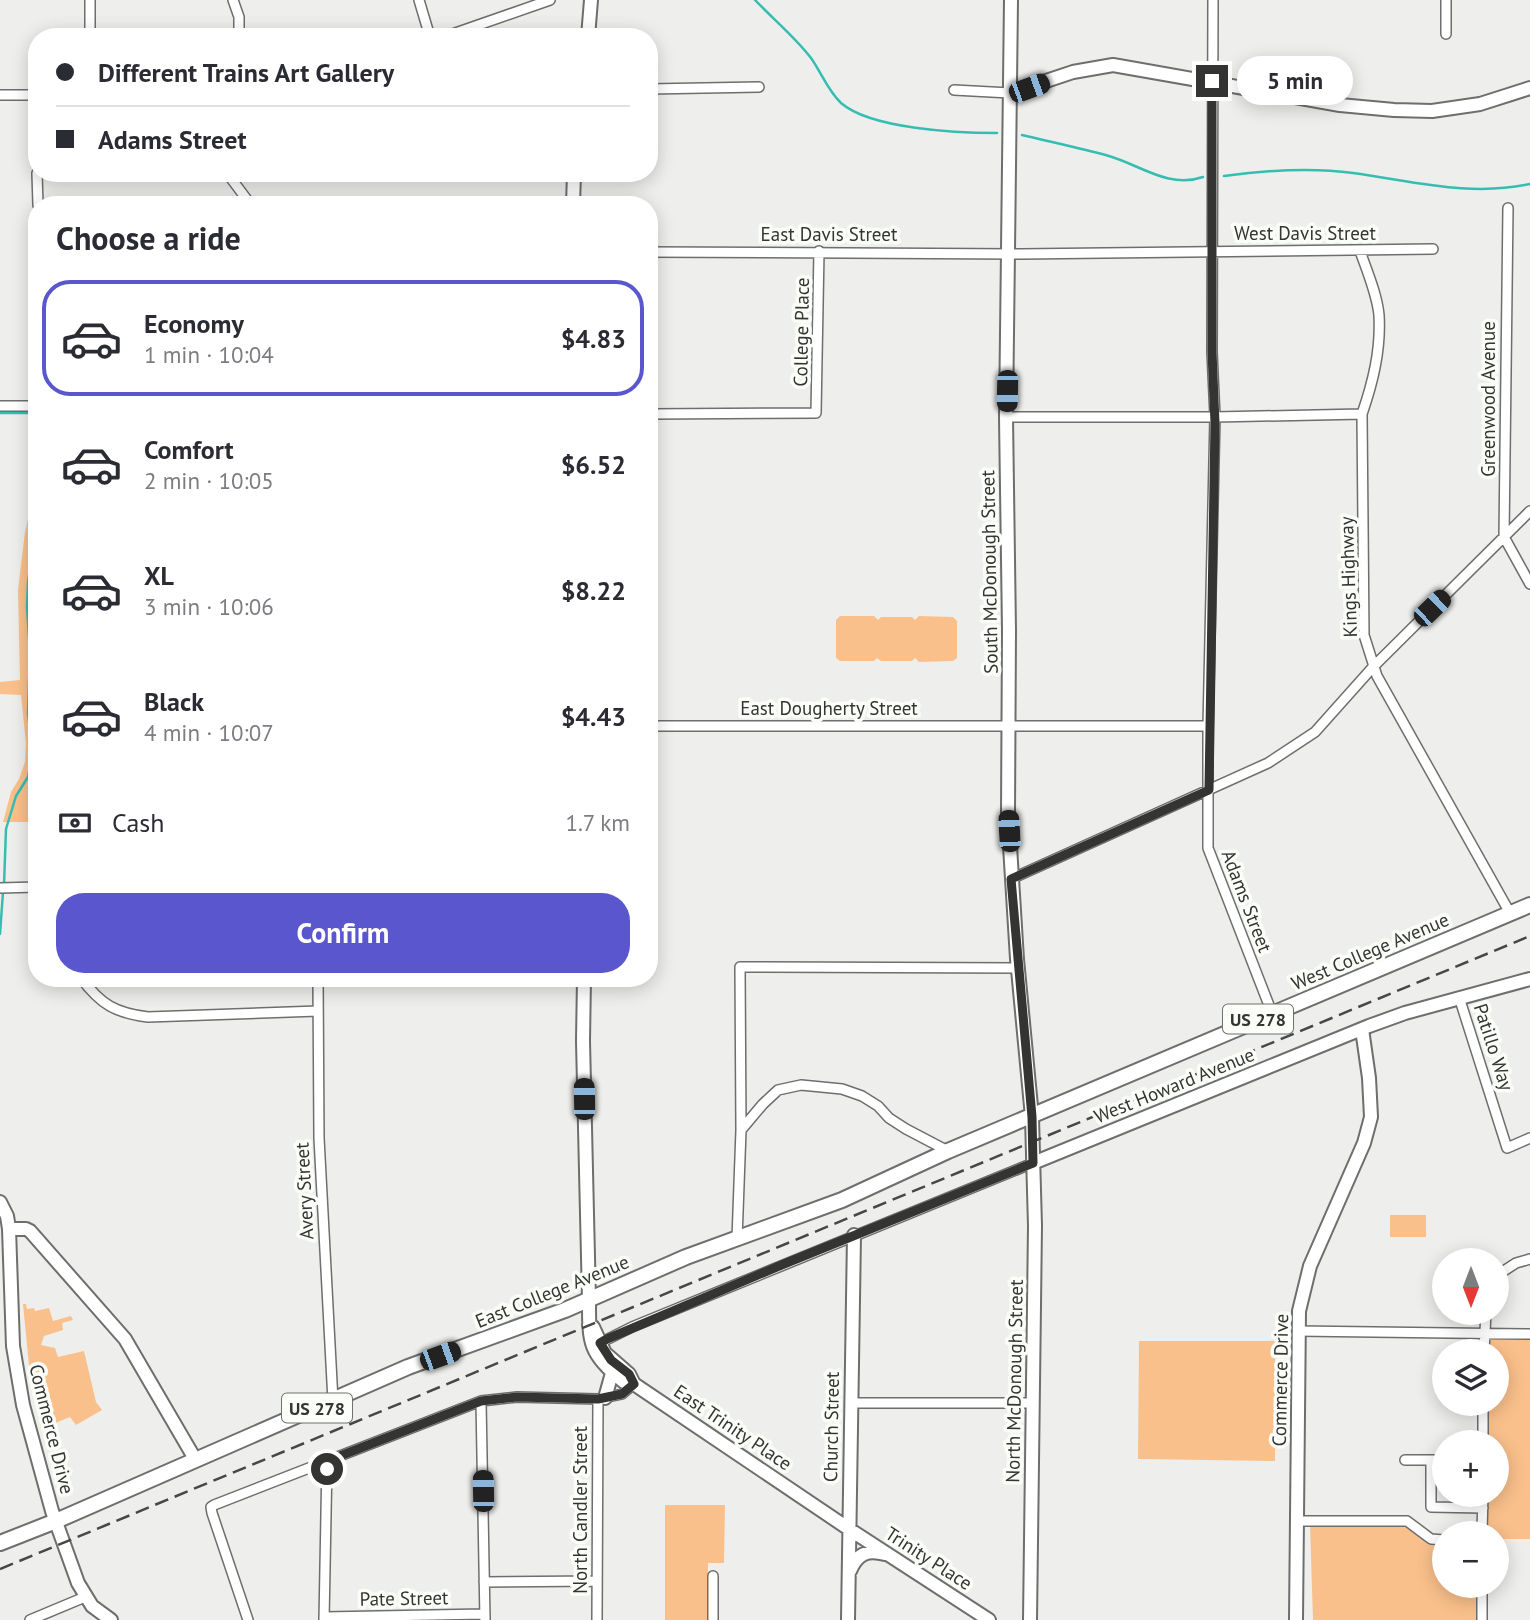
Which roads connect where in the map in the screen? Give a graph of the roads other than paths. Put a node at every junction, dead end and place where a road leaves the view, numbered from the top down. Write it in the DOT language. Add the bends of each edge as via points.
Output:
graph roads {
  1 [pos="90,0"];
  2 [pos="233,0"];
  3 [pos="419,0"];
  4 [pos="550,0"];
  5 [pos="591,0"];
  6 [pos="1011,0"];
  7 [pos="1213,0"];
  8 [pos="1446,0"];
  9 [pos="90,28"];
  10 [pos="239,28"];
  11 [pos="427,28"];
  12 [pos="470,28"];
  13 [pos="589,28"];
  14 [pos="1446,34"];
  15 [pos="1212,81"];
  16 [pos="759,87"];
  17 [pos="1530,88"];
  18 [pos="658,89"];
  19 [pos="954,90"];
  20 [pos="1010,93"];
  21 [pos="0,95"];
  22 [pos="28,95"];
  23 [pos="1507,208"];
  24 [pos="1433,249"];
  25 [pos="658,251"];
  26 [pos="820,251"];
  27 [pos="1213,251"];
  28 [pos="1360,251"];
  29 [pos="1010,253"];
  30 [pos="0,406"];
  31 [pos="28,406"];
  32 [pos="658,414"];
  33 [pos="1362,414"];
  34 [pos="1006,417"];
  35 [pos="1215,417"];
  36 [pos="1530,511"];
  37 [pos="1504,537"];
  38 [pos="1530,584"];
  39 [pos="1373,667"];
  40 [pos="1009,725"];
  41 [pos="658,726"];
  42 [pos="1208,726"];
  43 [pos="1209,790"];
  44 [pos="1011,879"];
  45 [pos="28,887"];
  46 [pos="2,888"];
  47 [pos="1530,905"];
  48 [pos="1510,913"];
  49 [pos="1018,968"];
  50 [pos="1530,979"];
  51 [pos="88,987"];
  52 [pos="318,987"];
  53 [pos="584,987"];
  54 [pos="1460,997"];
  55 [pos="318,1011"];
  56 [pos="1272,1013"];
  57 [pos="1362,1029"];
  58 [pos="1032,1117"];
  59 [pos="741,1130"];
  60 [pos="1530,1138"];
  61 [pos="1033,1142"];
  62 [pos="948,1151"];
  63 [pos="1033,1163"];
  64 [pos="0,1202"];
  65 [pos="9,1229"];
  66 [pos="854,1235"];
  67 [pos="737,1239"];
  68 [pos="1530,1259"];
  69 [pos="1509,1268"];
  70 [pos="589,1300"];
  71 [pos="589,1325"];
  72 [pos="1485,1325"];
  73 [pos="1298,1331"];
  74 [pos="1484,1335"];
  75 [pos="1530,1335"];
  76 [pos="1484,1339"];
  77 [pos="602,1348"];
  78 [pos="612,1373"];
  79 [pos="632,1382"];
  80 [pos="601,1399"];
  81 [pos="333,1401"];
  82 [pos="481,1401"];
  83 [pos="851,1403"];
  84 [pos="1033,1403"];
  85 [pos="195,1459"];
  86 [pos="1405,1460"];
  87 [pos="1431,1460"];
  88 [pos="327,1461"];
  89 [pos="1483,1508"];
  90 [pos="56,1521"];
  91 [pos="1297,1521"];
  92 [pos="1482,1521"];
  93 [pos="849,1529"];
  94 [pos="1432,1539"];
  95 [pos="0,1543"];
  96 [pos="892,1557"];
  97 [pos="849,1574"];
  98 [pos="713,1576"];
  99 [pos="597,1581"];
  100 [pos="484,1582"];
  101 [pos="85,1597"];
  102 [pos="1482,1598"];
  103 [pos="44,1617"];
  104 [pos="484,1617"];
  105 [pos="324,1618"];
  106 [pos="30,1620"];
  107 [pos="111,1620"];
  108 [pos="248,1620"];
  109 [pos="597,1620"];
  110 [pos="713,1620"];
  111 [pos="848,1620"];
  112 [pos="989,1620"];
  113 [pos="1030,1620"];
  114 [pos="1296,1620"];
  115 [pos="1482,1620"];
  1 -- 9 [label="street"];
  2 -- 10 [label="street"];
  3 -- 11 [label="street"];
  4 -- 12 [label="street"];
  5 -- 13 [label="street"];
  6 -- 20 [label="street, South McDonough Street"];
  7 -- 15 [label="street, Adams Street"];
  8 -- 14 [label="street"];
  15 -- 17 [label="street" via="1340,105 1432,111 1480,104"];
  15 -- 20 [label="street" via="1113,65 1073,72"];
  15 -- 27 [label="street, Adams Street"];
  16 -- 18 [label="street"];
  19 -- 20 [label="street"];
  20 -- 29 [label="street, South McDonough Street"];
  21 -- 22 [label="street"];
  23 -- 37 [label="street, Greenwood Avenue"];
  24 -- 28 [label="street, West Davis Street"];
  25 -- 26 [label="street, East Davis Street"];
  26 -- 29 [label="street, East Davis Street"];
  26 -- 32 [label="street, College Place" via="816,413"];
  27 -- 28 [label="street, West Davis Street"];
  27 -- 29 [label="street, West Davis Street"];
  27 -- 35 [label="street, Adams Street"];
  28 -- 33 [label="street, Kings Highway" via="1379,314 1373,381"];
  29 -- 34 [label="street, South McDonough Street"];
  30 -- 31 [label="street"];
  33 -- 35 [label="street"];
  33 -- 39 [label="street, Kings Highway" via="1364,635"];
  34 -- 35 [label="street"];
  34 -- 40 [label="street, South McDonough Street"];
  35 -- 42 [label="street, Adams Street"];
  36 -- 37 [label="street"];
  37 -- 38 [label="street, Greenwood Avenue"];
  37 -- 39 [label="street"];
  39 -- 43 [label="street" via="1315,732 1268,763"];
  39 -- 48 [label="street, Kings Highway"];
  40 -- 41 [label="street, East Dougherty Street"];
  40 -- 42 [label="street, East Dougherty Street"];
  40 -- 44 [label="street, South McDonough Street"];
  42 -- 43 [label="street, Adams Street"];
  43 -- 44 [label="street"];
  43 -- 56 [label="street, Adams Street" via="1208,848"];
  44 -- 49 [label="street, South McDonough Street"];
  45 -- 46 [label="street"];
  47 -- 48 [label="main road, West College Avenue / US 278"];
  48 -- 56 [label="main road, West College Avenue / US 278"];
  49 -- 58 [label="street, South McDonough Street"];
  49 -- 59 [label="street" via="740,967"];
  50 -- 54 [label="street, West Howard Avenue"];
  51 -- 55 [label="street" via="99,1000 124,1014 148,1017"];
  52 -- 55 [label="street, Avery Street"];
  53 -- 70 [label="street"];
  54 -- 57 [label="street, West Howard Avenue"];
  54 -- 60 [label="street, Patillo Way" via="1507,1147"];
  55 -- 81 [label="street, Avery Street" via="318,1138"];
  56 -- 58 [label="main road, West College Avenue / US 278"];
  57 -- 63 [label="street, West Howard Avenue"];
  57 -- 73 [label="street, Commerce Drive" via="1371,1118 1310,1266"];
  58 -- 61 [label="street, South McDonough Street"];
  58 -- 62 [label="main road, East College Avenue / US 278"];
  59 -- 62 [label="street" via="778,1090 817,1085 862,1096 906,1129"];
  59 -- 67 [label="street"];
  61 -- 63 [label="street, North McDonough Street"];
  62 -- 67 [label="main road, East College Avenue / US 278"];
  63 -- 66 [label="street"];
  63 -- 84 [label="street, North McDonough Street"];
  64 -- 65 [label="street, Commerce Drive"];
  65 -- 85 [label="street" via="30,1231 118,1330"];
  65 -- 90 [label="street, Commerce Drive" via="13,1346 23,1405"];
  66 -- 77 [label="street" via="632,1327"];
  66 -- 83 [label="street, Church Street"];
  67 -- 70 [label="main road, East College Avenue / US 278"];
  68 -- 69 [label="street"];
  70 -- 71 [label="street"];
  70 -- 81 [label="main road, East College Avenue / US 278" via="408,1367"];
  71 -- 77 [label="street, East Trinity Place"];
  71 -- 78 [label="street" via="591,1344"];
  72 -- 74 [label="street"];
  73 -- 74 [label="street"];
  73 -- 91 [label="street, Commerce Drive"];
  74 -- 75 [label="street"];
  74 -- 76 [label="street"];
  77 -- 79 [label="street, East Trinity Place"];
  78 -- 79 [label="street, East Trinity Place"];
  78 -- 80 [label="street"];
  79 -- 80 [label="street" via="622,1394"];
  79 -- 93 [label="street, East Trinity Place"];
  80 -- 82 [label="street"];
  80 -- 99 [label="street, North Candler Street"];
  81 -- 85 [label="main road, East College Avenue / US 278"];
  82 -- 88 [label="street"];
  82 -- 100 [label="street"];
  83 -- 84 [label="street"];
  83 -- 93 [label="street, Church Street"];
  84 -- 113 [label="street, North McDonough Street"];
  85 -- 90 [label="main road, East College Avenue / US 278"];
  86 -- 87 [label="street"];
  87 -- 89 [label="street" via="1431,1507"];
  88 -- 105 [label="street"];
  88 -- 108 [label="street" via="211,1507"];
  89 -- 92 [label="street"];
  90 -- 95 [label="main road, East College Avenue / US 278"];
  90 -- 101 [label="street, Commerce Drive"];
  91 -- 94 [label="street" via="1407,1521"];
  91 -- 114 [label="street, Commerce Drive"];
  93 -- 96 [label="street, Trinity Place"];
  93 -- 97 [label="street, Church Street"];
  96 -- 97 [label="street" via="864,1553"];
  96 -- 112 [label="street, Trinity Place"];
  97 -- 111 [label="street, Church Street"];
  98 -- 110 [label="street"];
  99 -- 100 [label="street"];
  99 -- 109 [label="street, North Candler Street"];
  100 -- 104 [label="street"];
  101 -- 103 [label="street"];
  101 -- 107 [label="street, Commerce Drive"];
  102 -- 115 [label="street"];
  103 -- 106 [label="street"];
  104 -- 105 [label="street, Pate Street"];
}
